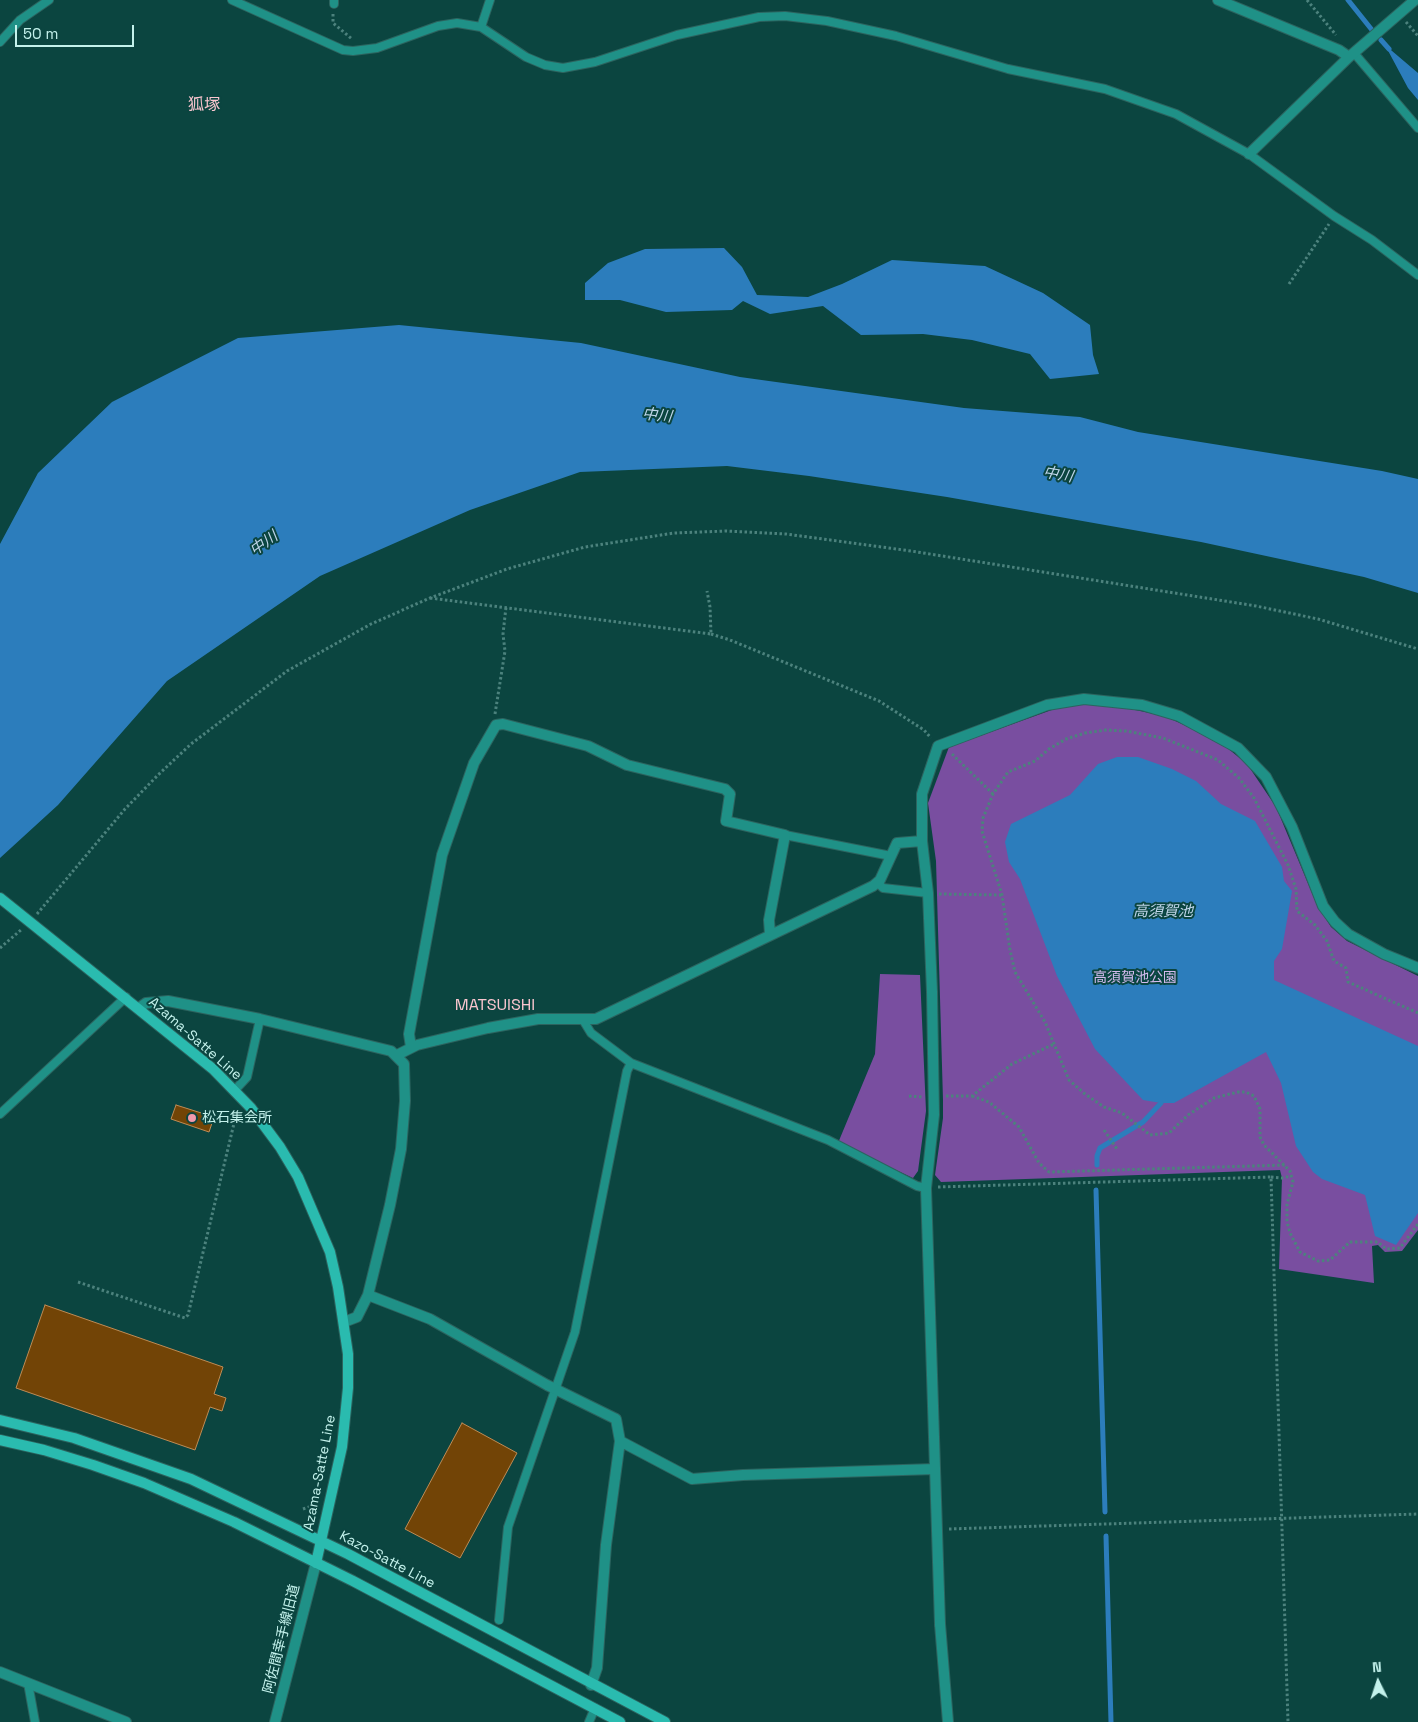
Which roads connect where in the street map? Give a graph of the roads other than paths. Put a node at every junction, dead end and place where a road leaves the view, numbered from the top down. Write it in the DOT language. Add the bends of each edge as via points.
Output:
graph roads {
  1 [pos="49,0"];
  2 [pos="232,0"];
  3 [pos="490,0"];
  4 [pos="1218,0"];
  5 [pos="1415,0"];
  6 [pos="481,26"];
  7 [pos="0,42"];
  8 [pos="1353,53"];
  9 [pos="1418,128"];
  10 [pos="1249,154"];
  11 [pos="1418,275"];
  12 [pos="785,835"];
  13 [pos="922,841"];
  14 [pos="891,856"];
  15 [pos="877,882"];
  16 [pos="928,893"];
  17 [pos="0,898"];
  18 [pos="770,934"];
  19 [pos="1418,968"];
  20 [pos="126,997"];
  21 [pos="139,1008"];
  22 [pos="260,1019"];
  23 [pos="583,1020"];
  24 [pos="411,1047"];
  25 [pos="397,1055"];
  26 [pos="631,1063"];
  27 [pos="234,1091"];
  28 [pos="0,1114"];
  29 [pos="926,1188"];
  30 [pos="368,1296"];
  31 [pos="344,1322"];
  32 [pos="555,1387"];
  33 [pos="0,1420"];
  34 [pos="0,1440"];
  35 [pos="620,1441"];
  36 [pos="935,1469"];
  37 [pos="322,1541"];
  38 [pos="316,1563"];
  39 [pos="500,1620"];
  40 [pos="0,1672"];
  41 [pos="28,1683"];
  42 [pos="591,1685"];
  43 [pos="595,1708"];
  44 [pos="35,1722"];
  45 [pos="126,1722"];
  46 [pos="275,1722"];
  47 [pos="589,1722"];
  48 [pos="620,1722"];
  49 [pos="665,1722"];
  50 [pos="948,1722"];
  1 -- 7 [label="lane" via="20,20"];
  2 -- 6 [label="lane" via="328,44 353,52 377,48 438,26 457,23"];
  3 -- 6 [label="lane"];
  4 -- 8 [label="street"];
  5 -- 8 [label="street"];
  6 -- 10 [label="lane" via="526,57 563,68 586,64 677,35 752,18 785,16 827,21 896,36 1008,69 1133,97 1176,114"];
  8 -- 9 [label="lane"];
  8 -- 10 [label="street"];
  10 -- 11 [label="lane"];
  12 -- 14 [label="lane"];
  12 -- 18 [label="street" via="769,920"];
  12 -- 24 [label="street" via="726,821 730,794 725,789 626,765 588,746 503,724 496,725 474,762 442,855 409,1034"];
  13 -- 14 [label="street" via="897,843"];
  13 -- 16 [label="street"];
  13 -- 19 [label="street" via="922,794 943,748 1064,701 1117,701 1179,716 1238,748 1266,777 1292,826 1323,906 1335,922 1348,934 1384,954"];
  14 -- 15 [label="street"];
  15 -- 16 [label="lane" via="883,888"];
  15 -- 18 [label="street"];
  16 -- 29 [label="street" via="935,1096"];
  17 -- 20 [label="main road, Azama-Satte Line"];
  18 -- 23 [label="street" via="596,1019"];
  20 -- 21 [label="main road, Azama-Satte Line"];
  20 -- 28 [label="lane"];
  21 -- 22 [label="street" via="146,1003 168,1000"];
  21 -- 27 [label="main road, Azama-Satte Line" via="199,1057"];
  22 -- 25 [label="street"];
  22 -- 27 [label="lane" via="247,1076"];
  23 -- 24 [label="street" via="538,1019"];
  23 -- 26 [label="lane" via="591,1033"];
  24 -- 25 [label="street"];
  25 -- 30 [label="street" via="404,1064 406,1076 401,1149"];
  26 -- 29 [label="lane" via="828,1140"];
  26 -- 32 [label="lane" via="575,1332"];
  27 -- 31 [label="main road, Azama-Satte Line" via="280,1147 298,1177 330,1252"];
  29 -- 36 [label="street"];
  30 -- 31 [label="street" via="357,1317"];
  30 -- 32 [label="street" via="430,1319"];
  31 -- 37 [label="main road, Azama-Satte Line" via="348,1354 346,1419"];
  32 -- 35 [label="street" via="616,1419"];
  32 -- 39 [label="lane" via="508,1527"];
  33 -- 37 [label="main road, Kazo-Satte Line" via="74,1438 191,1479"];
  34 -- 38 [label="main road" via="44,1450 144,1483 234,1522"];
  35 -- 36 [label="street" via="692,1479"];
  35 -- 42 [label="street" via="606,1545 597,1668"];
  36 -- 50 [label="street" via="940,1624"];
  37 -- 38 [label="main road, Azama-Satte Line"];
  37 -- 42 [label="main road, Kazo-Satte Line"];
  38 -- 43 [label="main road"];
  38 -- 46 [label="street, 阿佐間幸手線旧道"];
  40 -- 41 [label="street"];
  41 -- 44 [label="lane"];
  41 -- 45 [label="street"];
  42 -- 49 [label="main road, Kazo-Satte Line"];
  43 -- 47 [label="lane"];
  43 -- 48 [label="main road"];
}
